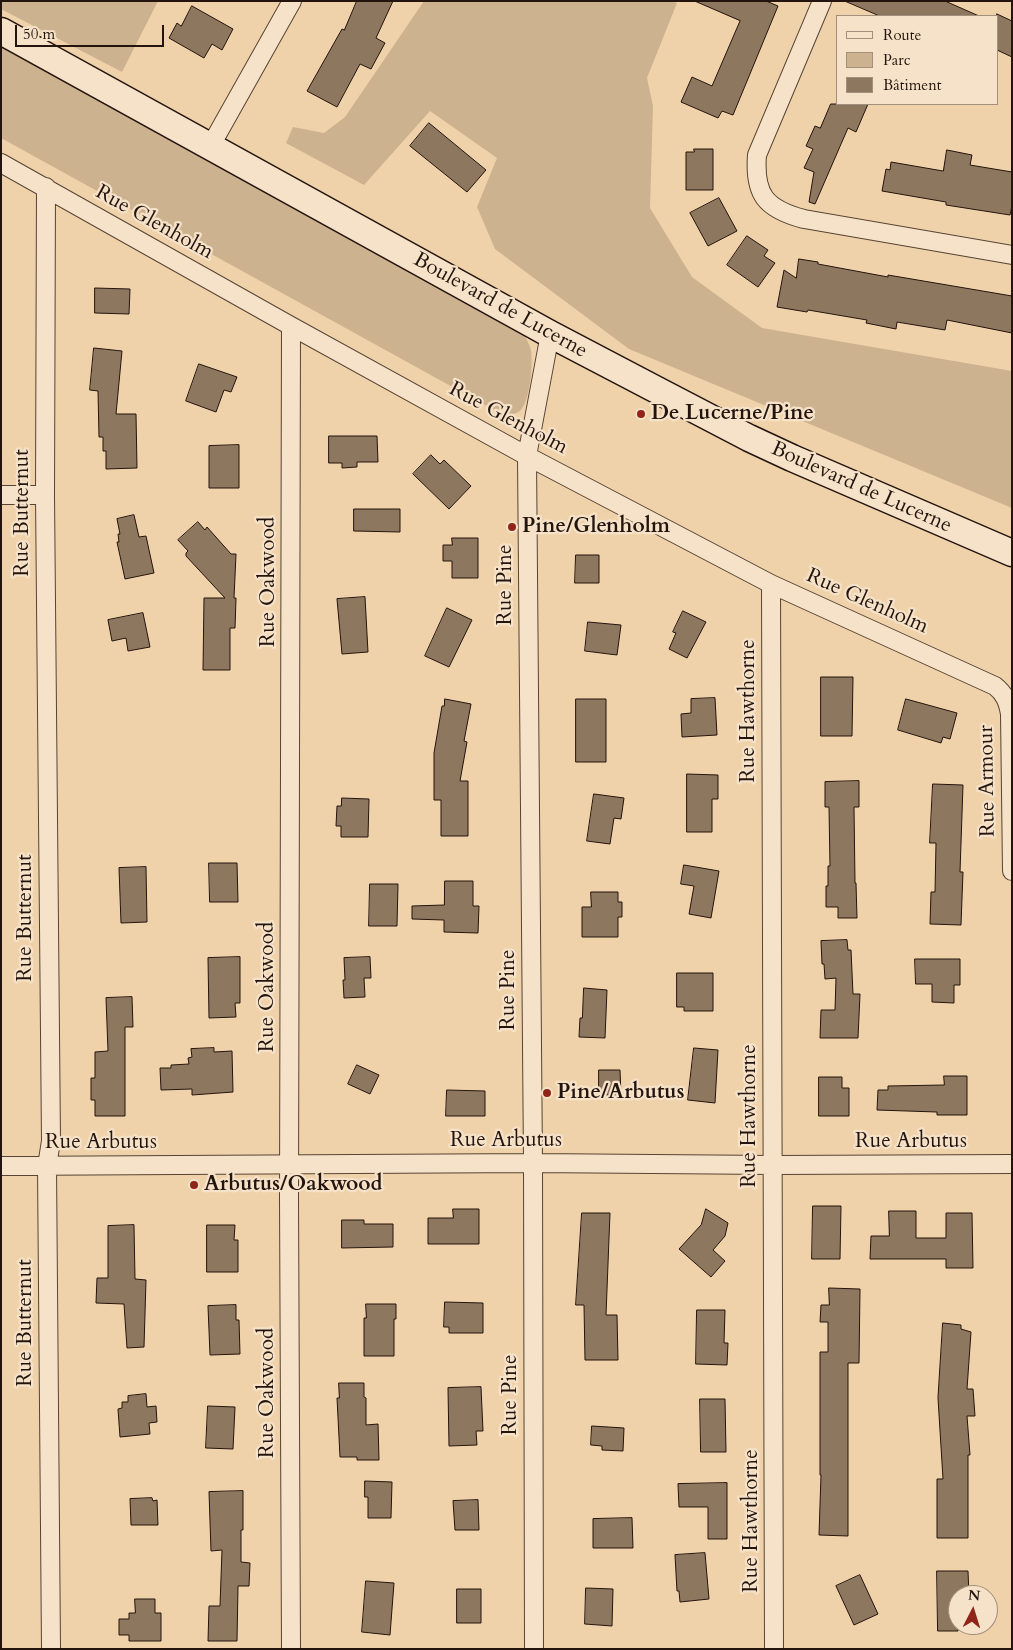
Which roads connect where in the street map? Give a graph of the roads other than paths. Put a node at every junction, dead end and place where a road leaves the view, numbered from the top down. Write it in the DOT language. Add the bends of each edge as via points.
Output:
graph roads {
  1 [pos="292,1"];
  2 [pos="822,1"];
  3 [pos="1,31"];
  4 [pos="210,147"];
  5 [pos="1,163"];
  6 [pos="46,187"];
  7 [pos="1012,255"];
  8 [pos="292,326"];
  9 [pos="550,334"];
  10 [pos="527,456"];
  11 [pos="1,495"];
  12 [pos="45,495"];
  13 [pos="1012,553"];
  14 [pos="771,584"];
  15 [pos="1004,693"];
  16 [pos="1012,871"];
  17 [pos="533,1163"];
  18 [pos="1012,1164"];
  19 [pos="289,1165"];
  20 [pos="773,1165"];
  21 [pos="1,1166"];
  22 [pos="47,1166"];
  23 [pos="51,1649"];
  24 [pos="291,1649"];
  25 [pos="534,1649"];
  26 [pos="774,1649"];
  1 -- 4 [label="street"];
  2 -- 7 [label="street" via="756,155 758,186 764,198 774,208 804,218"];
  3 -- 4 [label="main road, Boulevard de Lucerne"];
  4 -- 9 [label="main road, Boulevard de Lucerne"];
  5 -- 6 [label="street, Rue Glenholm"];
  6 -- 8 [label="street, Rue Glenholm"];
  6 -- 12 [label="street, Rue Butternut"];
  8 -- 10 [label="street, Rue Glenholm"];
  8 -- 19 [label="street, Rue Oakwood"];
  9 -- 10 [label="street, Rue Pine"];
  9 -- 13 [label="main road, Boulevard de Lucerne" via="749,438"];
  10 -- 14 [label="street, Rue Glenholm"];
  10 -- 17 [label="street, Rue Pine"];
  11 -- 12 [label="street"];
  12 -- 22 [label="street, Rue Butternut" via="51,1140"];
  14 -- 15 [label="street, Rue Glenholm" via="987,681"];
  14 -- 20 [label="street, Rue Hawthorne"];
  15 -- 16 [label="street, Rue Armour" via="1010,714"];
  17 -- 19 [label="street, Rue Arbutus"];
  17 -- 20 [label="street, Rue Arbutus"];
  17 -- 25 [label="street, Rue Pine"];
  18 -- 20 [label="street, Rue Arbutus"];
  19 -- 22 [label="street, Rue Arbutus"];
  19 -- 24 [label="street, Rue Oakwood"];
  20 -- 26 [label="street, Rue Hawthorne"];
  21 -- 22 [label="street, Rue Arbutus"];
  22 -- 23 [label="street, Rue Butternut"];
}
